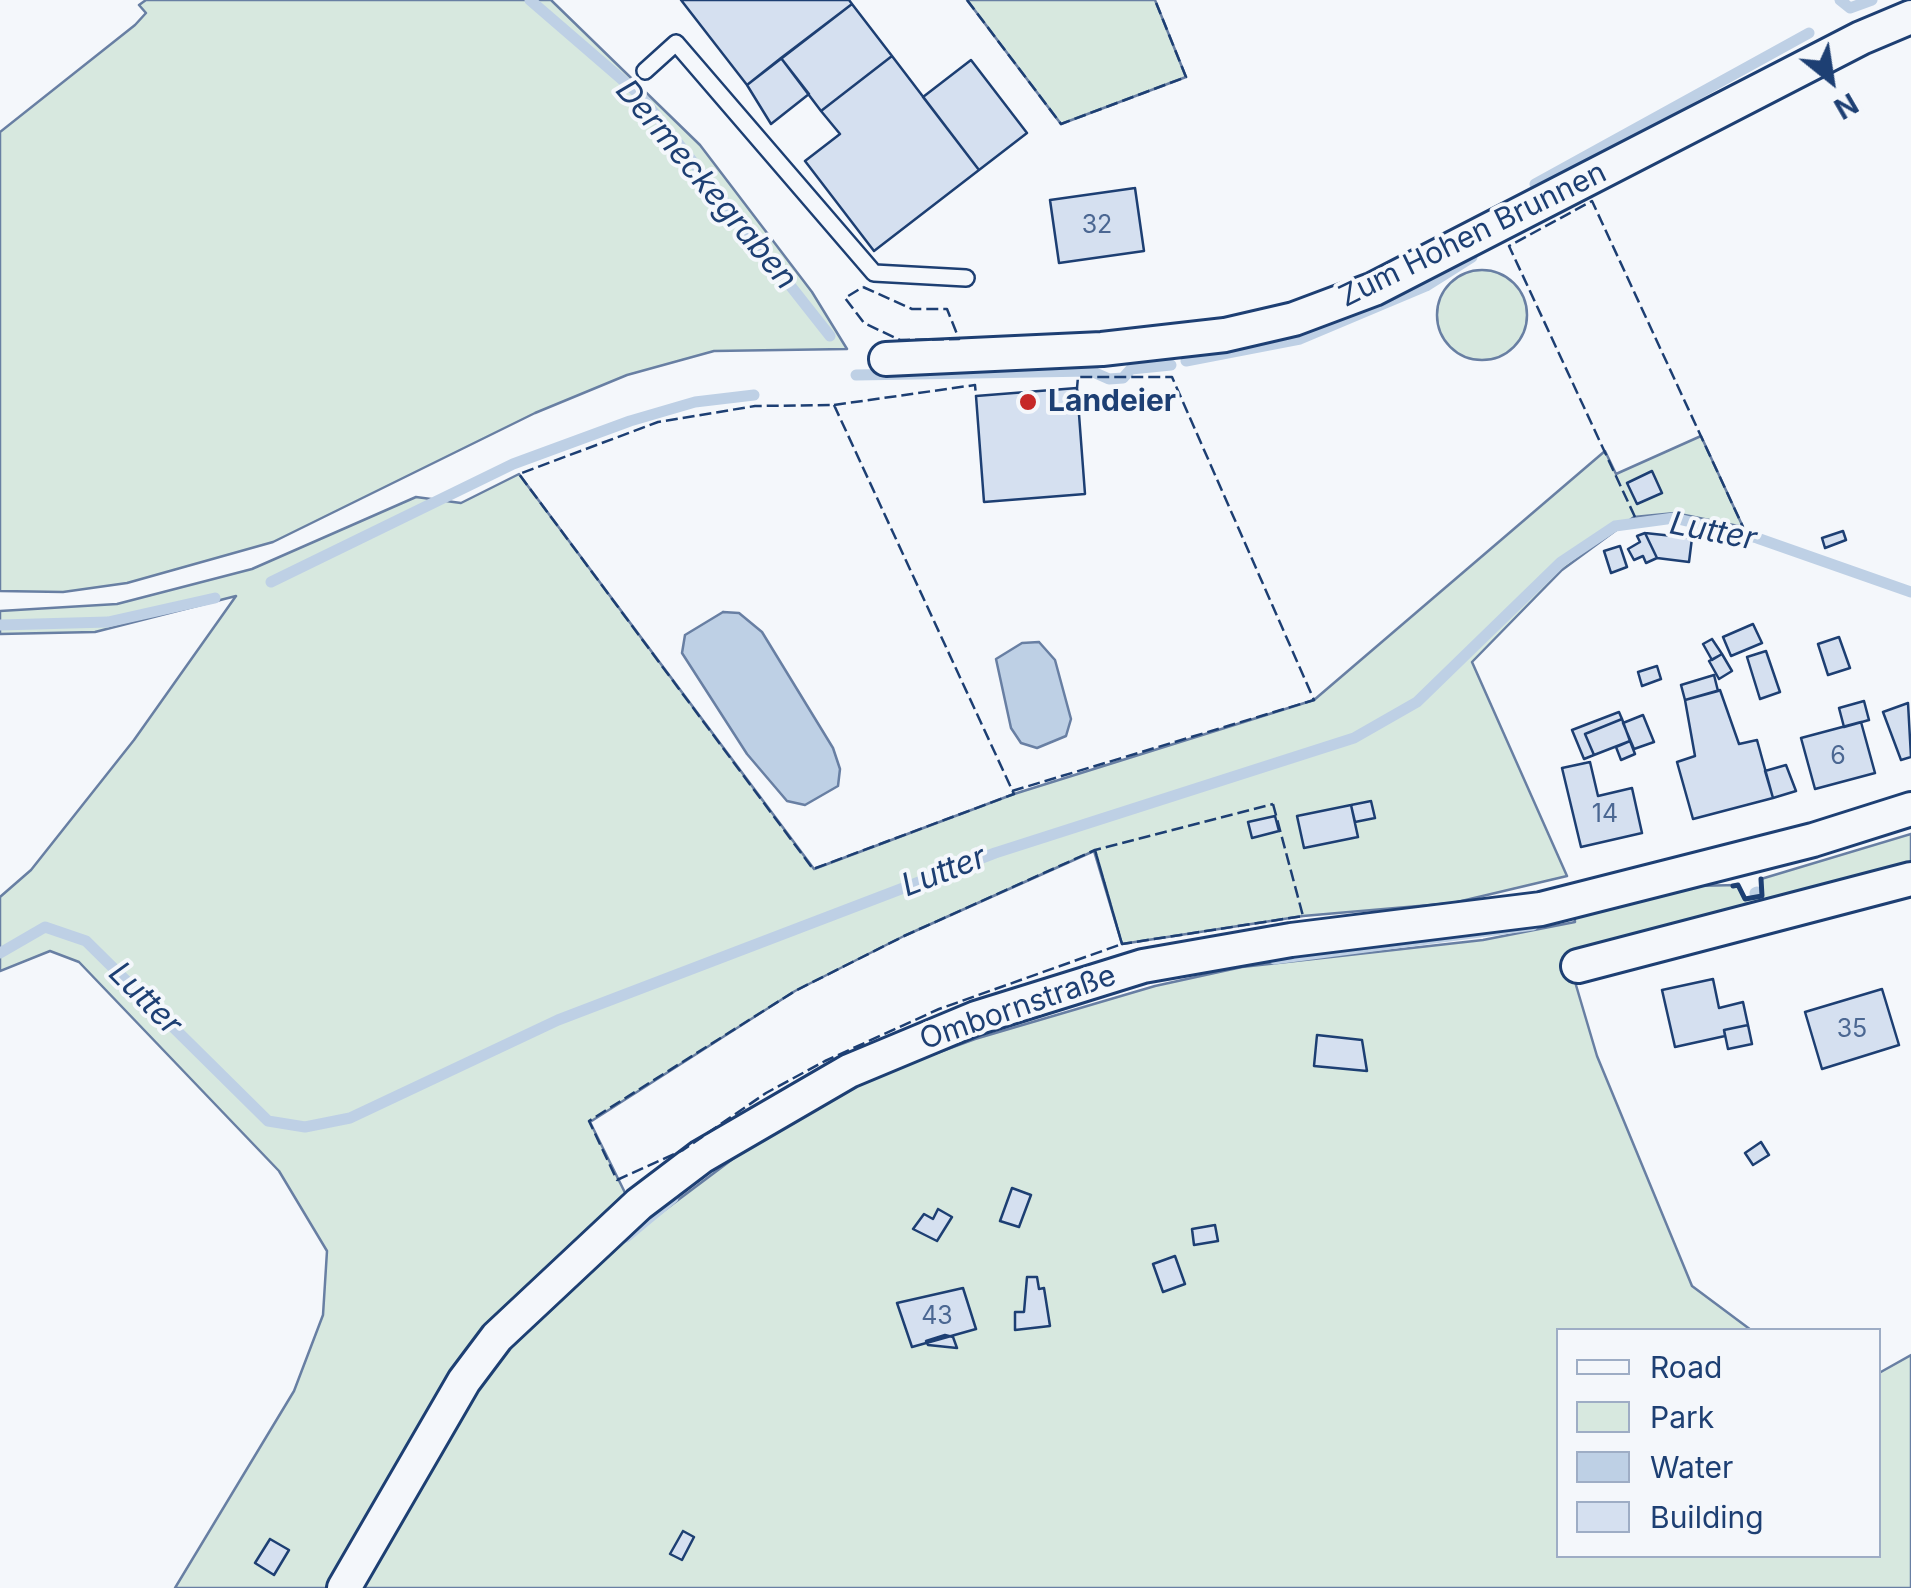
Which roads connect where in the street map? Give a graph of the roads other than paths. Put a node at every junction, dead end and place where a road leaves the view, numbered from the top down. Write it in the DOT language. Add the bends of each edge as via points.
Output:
graph roads {
  1 [pos="1911,17"];
  2 [pos="646,70"];
  3 [pos="966,278"];
  4 [pos="886,358"];
  5 [pos="1911,809"];
  6 [pos="1911,879"];
  7 [pos="1578,966"];
  8 [pos="344,1588"];
  1 -- 4 [label="street, Zum Hohen Brunnen" via="1374,289 1294,319 1225,336 1102,350"];
  2 -- 3 [label="lane" via="676,43 874,273"];
  5 -- 8 [label="street, Ombornstraße" via="1541,909 1143,966 976,1018 849,1071 700,1157 639,1204 496,1337"];
  6 -- 7 [label="street"];
}
